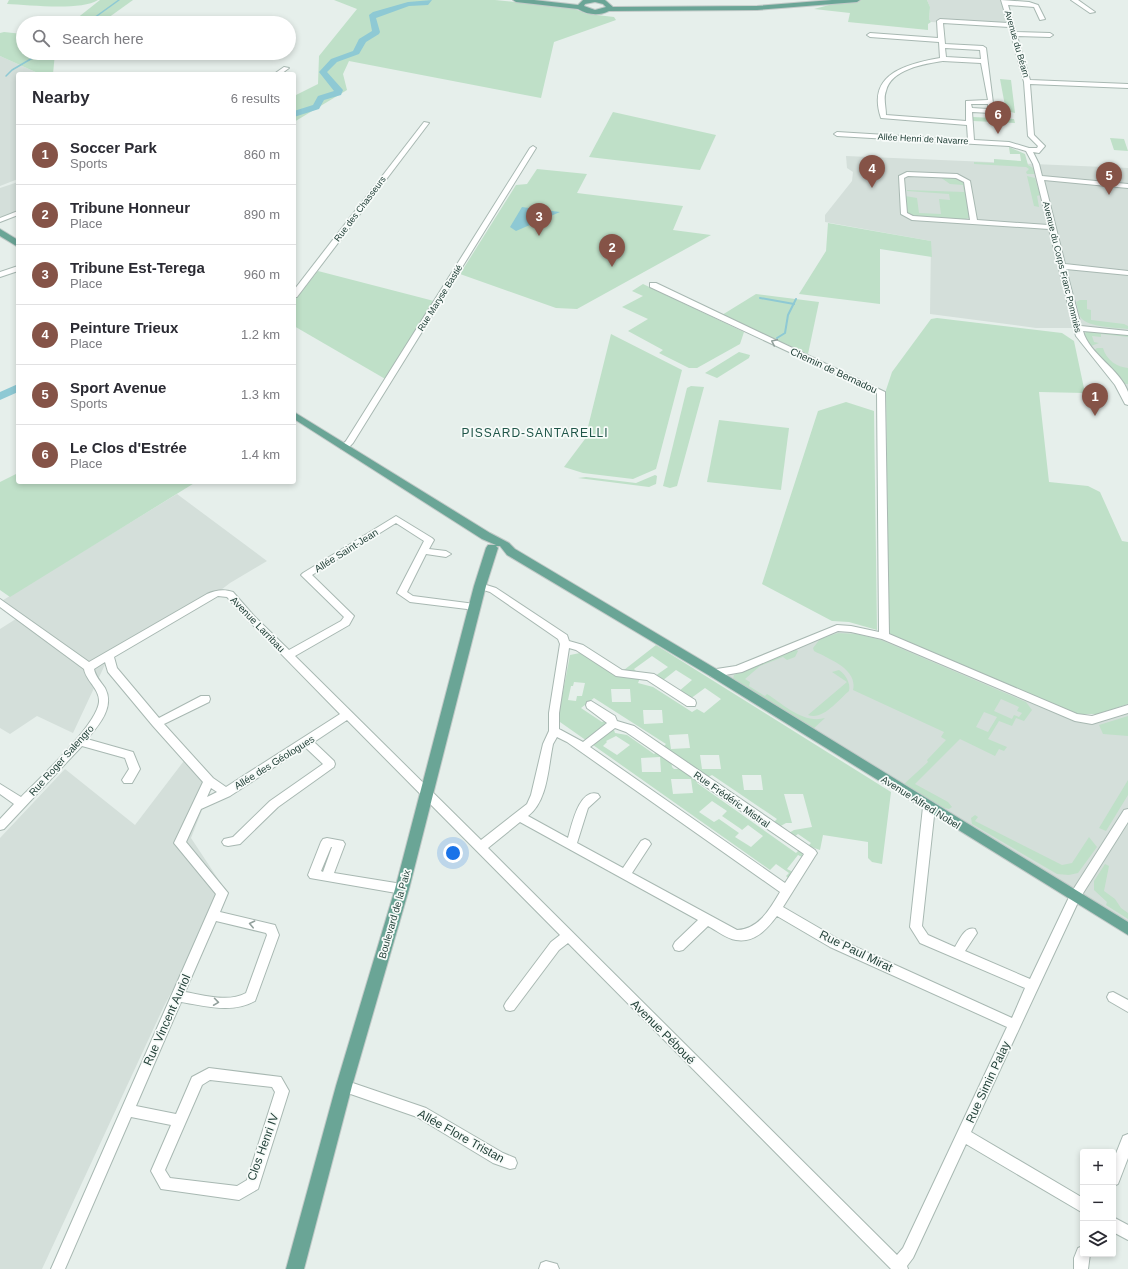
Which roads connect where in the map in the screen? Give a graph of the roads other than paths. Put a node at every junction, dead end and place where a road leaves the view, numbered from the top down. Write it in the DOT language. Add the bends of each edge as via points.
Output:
graph roads {
  1 [pos="516,0"];
  2 [pos="590,0"];
  3 [pos="600,0"];
  4 [pos="857,0"];
  5 [pos="1074,0"];
  6 [pos="1005,2"];
  7 [pos="581,6"];
  8 [pos="610,7"];
  9 [pos="1092,12"];
  10 [pos="1042,19"];
  11 [pos="1012,25"];
  12 [pos="1015,34"];
  13 [pos="1050,35"];
  14 [pos="870,36"];
  15 [pos="941,43"];
  16 [pos="943,59"];
  17 [pos="984,61"];
  18 [pos="286,68"];
  19 [pos="280,72"];
  20 [pos="1027,82"];
  21 [pos="1128,86"];
  22 [pos="426,123"];
  23 [pos="970,123"];
  24 [pos="837,134"];
  25 [pos="1031,136"];
  26 [pos="971,142"];
  27 [pos="1022,144"];
  28 [pos="1038,146"];
  29 [pos="533,148"];
  30 [pos="1029,150"];
  31 [pos="1035,161"];
  32 [pos="1040,178"];
  33 [pos="1128,186"];
  34 [pos="16,214"];
  35 [pos="0,220"];
  36 [pos="974,222"];
  37 [pos="1052,227"];
  38 [pos="0,232"];
  39 [pos="16,243"];
  40 [pos="1061,266"];
  41 [pos="16,269"];
  42 [pos="1128,273"];
  43 [pos="0,276"];
  44 [pos="653,286"];
  45 [pos="296,292"];
  46 [pos="1077,328"];
  47 [pos="1128,333"];
  48 [pos="1128,402"];
  49 [pos="296,416"];
  50 [pos="344,447"];
  51 [pos="497,547"];
  52 [pos="423,551"];
  53 [pos="446,554"];
  54 [pos="480,586"];
  55 [pos="0,602"];
  56 [pos="475,606"];
  57 [pos="884,636"];
  58 [pos="566,644"];
  59 [pos="288,655"];
  60 [pos="109,656"];
  61 [pos="89,667"];
  62 [pos="714,673"];
  63 [pos="205,699"];
  64 [pos="691,703"];
  65 [pos="591,705"];
  66 [pos="1128,709"];
  67 [pos="347,715"];
  68 [pos="157,723"];
  69 [pos="613,724"];
  70 [pos="554,731"];
  71 [pos="80,741"];
  72 [pos="307,742"];
  73 [pos="583,747"];
  74 [pos="128,780"];
  75 [pos="209,781"];
  76 [pos="0,788"];
  77 [pos="226,793"];
  78 [pos="426,794"];
  79 [pos="594,797"];
  80 [pos="22,803"];
  81 [pos="198,806"];
  82 [pos="930,807"];
  83 [pos="1128,813"];
  84 [pos="520,817"];
  85 [pos="0,826"];
  86 [pos="228,842"];
  87 [pos="645,844"];
  88 [pos="571,845"];
  89 [pos="479,848"];
  90 [pos="625,874"];
  91 [pos="327,877"];
  92 [pos="402,889"];
  93 [pos="787,891"];
  94 [pos="1075,896"];
  95 [pos="776,909"];
  96 [pos="213,915"];
  97 [pos="706,920"];
  98 [pos="1128,930"];
  99 [pos="971,933"];
  100 [pos="568,936"];
  101 [pos="679,946"];
  102 [pos="957,953"];
  103 [pos="1033,986"];
  104 [pos="177,996"];
  105 [pos="1113,997"];
  106 [pos="510,1006"];
  107 [pos="1128,1007"];
  108 [pos="1014,1025"];
  109 [pos="344,1086"];
  110 [pos="128,1110"];
  111 [pos="179,1121"];
  112 [pos="964,1135"];
  113 [pos="1128,1140"];
  114 [pos="510,1162"];
  115 [pos="1116,1171"];
  116 [pos="1080,1204"];
  117 [pos="1116,1226"];
  118 [pos="1128,1233"];
  119 [pos="1081,1257"];
  120 [pos="899,1268"];
  121 [pos="58,1269"];
  122 [pos="295,1269"];
  123 [pos="1081,1269"];
  1 -- 7 [label="main road"];
  2 -- 3 [label="main road"];
  2 -- 7 [label="main road"];
  3 -- 8 [label="main road"];
  4 -- 8 [label="main road" via="726,9"];
  5 -- 9 [label="street"];
  6 -- 10 [label="street" via="1036,6"];
  6 -- 11 [label="street, Avenue du Béarn"];
  7 -- 8 [label="main road" via="594,12"];
  11 -- 12 [label="street, Avenue du Béarn"];
  11 -- 15 [label="street" via="936,21"];
  12 -- 13 [label="street"];
  12 -- 20 [label="street, Avenue du Béarn"];
  14 -- 15 [label="street"];
  15 -- 16 [label="street"];
  15 -- 17 [label="street" via="983,48"];
  16 -- 17 [label="street"];
  16 -- 23 [label="street" via="912,66 888,81 882,90 883,117"];
  17 -- 23 [label="street" via="991,111 969,110"];
  18 -- 19 [label="street"];
  20 -- 21 [label="street"];
  20 -- 25 [label="street, Avenue du Béarn"];
  22 -- 45 [label="street, Rue des Chasseurs"];
  23 -- 26 [label="street"];
  24 -- 26 [label="street, Allée Henri de Navarre"];
  25 -- 27 [label="street"];
  25 -- 28 [label="street"];
  26 -- 27 [label="street, Allée Henri de Navarre"];
  27 -- 28 [label="street"];
  27 -- 30 [label="street"];
  28 -- 30 [label="street"];
  28 -- 31 [label="street"];
  29 -- 50 [label="street, Rue Maryse Bastié" via="422,328"];
  30 -- 31 [label="street"];
  31 -- 32 [label="street, Avenue du Corps Franc Pommiès"];
  32 -- 33 [label="street"];
  32 -- 37 [label="street, Avenue du Corps Franc Pommiès"];
  34 -- 35 [label="street"];
  36 -- 36 [label="street" via="912,218 904,214 901,177 907,174 956,176 966,181"];
  36 -- 37 [label="street"];
  37 -- 40 [label="street, Avenue du Corps Franc Pommiès"];
  38 -- 39 [label="main road"];
  40 -- 42 [label="street"];
  40 -- 46 [label="street, Avenue du Corps Franc Pommiès"];
  41 -- 43 [label="street"];
  57 -- 44 [label="street, Chemin de Bernadou, one-way" via="881,392"];
  46 -- 47 [label="street"];
  46 -- 48 [label="street, Avenue du Corps Franc Pommiès" via="1088,349 1120,383"];
  49 -- 50 [label="main road, Avenue Alfred Nobel"];
  50 -- 51 [label="main road, Avenue Alfred Nobel"];
  51 -- 54 [label="main road, Boulevard de la Paix"];
  51 -- 62 [label="main road, Avenue Alfred Nobel"];
  52 -- 53 [label="street"];
  52 -- 56 [label="street, Allée Saint-Jean" via="402,593 410,599"];
  52 -- 59 [label="street, Allée Saint-Jean" via="429,540 396,519 306,575 349,616 345,623"];
  54 -- 56 [label="main road, Boulevard de la Paix"];
  54 -- 58 [label="street" via="493,590 563,637"];
  55 -- 61 [label="street"];
  56 -- 78 [label="main road, Boulevard de la Paix"];
  57 -- 62 [label="street" via="851,628 837,628 738,669"];
  57 -- 66 [label="street" via="1075,717 1092,720"];
  58 -- 64 [label="street" via="579,647 620,673 650,677"];
  58 -- 70 [label="street" via="554,713"];
  59 -- 60 [label="street, Avenue Larribau" via="230,594 223,593 210,596"];
  59 -- 67 [label="street, Avenue Larribau"];
  60 -- 61 [label="street, Avenue Larribau"];
  60 -- 68 [label="street" via="112,669"];
  61 -- 71 [label="street, Rue Roger Salengro" via="89,675 101,690 104,702 100,715"];
  62 -- 82 [label="main road, Avenue Alfred Nobel"];
  63 -- 68 [label="street"];
  65 -- 69 [label="street, Rue Frédéric Mistral" via="611,719"];
  67 -- 72 [label="street, Allée des Géologues"];
  67 -- 78 [label="street, Avenue Larribau"];
  68 -- 75 [label="street"];
  69 -- 73 [label="street"];
  69 -- 93 [label="street, Rue Frédéric Mistral" via="630,728 811,853"];
  70 -- 73 [label="street"];
  70 -- 84 [label="street" via="548,744 538,795 532,807"];
  71 -- 74 [label="street" via="129,756 135,769"];
  71 -- 80 [label="street, Rue Roger Salengro"];
  72 -- 77 [label="street, Allée des Géologues"];
  72 -- 86 [label="street" via="330,764 274,804 236,840"];
  73 -- 93 [label="street"];
  75 -- 77 [label="street"];
  75 -- 81 [label="street, Rue Vincent Auriol"];
  76 -- 80 [label="street"];
  77 -- 81 [label="street, Allée des Géologues"];
  78 -- 89 [label="street, Avenue Péboué"];
  78 -- 92 [label="main road, Boulevard de la Paix"];
  79 -- 88 [label="street" via="583,806"];
  80 -- 85 [label="street, Rue Roger Salengro"];
  81 -- 96 [label="street, Rue Vincent Auriol" via="180,843 222,893"];
  82 -- 94 [label="main road, Avenue Alfred Nobel"];
  82 -- 102 [label="street" via="916,927 924,938"];
  83 -- 94 [label="street, Rue Simin Palay"];
  84 -- 88 [label="street"];
  84 -- 89 [label="street"];
  87 -- 90 [label="street"];
  88 -- 90 [label="street"];
  89 -- 100 [label="street, Avenue Péboué"];
  90 -- 97 [label="street"];
  91 -- 92 [label="street"];
  92 -- 109 [label="main road, Boulevard de la Paix"];
  93 -- 95 [label="street, Rue Frédéric Mistral"];
  94 -- 98 [label="main road, Avenue Alfred Nobel"];
  94 -- 103 [label="street, Rue Simin Palay"];
  95 -- 97 [label="street" via="756,932 747,935 736,935"];
  95 -- 108 [label="street, Rue Paul Mirat" via="834,943"];
  96 -- 104 [label="street, Rue Vincent Auriol"];
  104 -- 96 [label="street, one-way" via="234,1004 251,998 273,935 271,929"];
  97 -- 101 [label="street"];
  99 -- 102 [label="street"];
  100 -- 106 [label="street" via="555,946"];
  100 -- 120 [label="street, Avenue Péboué"];
  102 -- 103 [label="street"];
  103 -- 108 [label="street, Rue Simin Palay"];
  104 -- 110 [label="street, Rue Vincent Auriol"];
  105 -- 107 [label="street"];
  108 -- 112 [label="street, Rue Simin Palay"];
  109 -- 114 [label="street, Allée Flore Tristan" via="421,1112 498,1158"];
  109 -- 122 [label="main road, Boulevard de la Paix"];
  110 -- 111 [label="street"];
  110 -- 121 [label="street, Rue Vincent Auriol"];
  111 -- 111 [label="street, Clos Henri IV" via="158,1171 166,1184 239,1192 252,1184 282,1091 276,1081 209,1074 197,1081"];
  112 -- 116 [label="street"];
  112 -- 120 [label="street, Rue Simin Palay"];
  113 -- 115 [label="street"];
  117 -- 118 [label="street"];
  119 -- 123 [label="street"];
}
